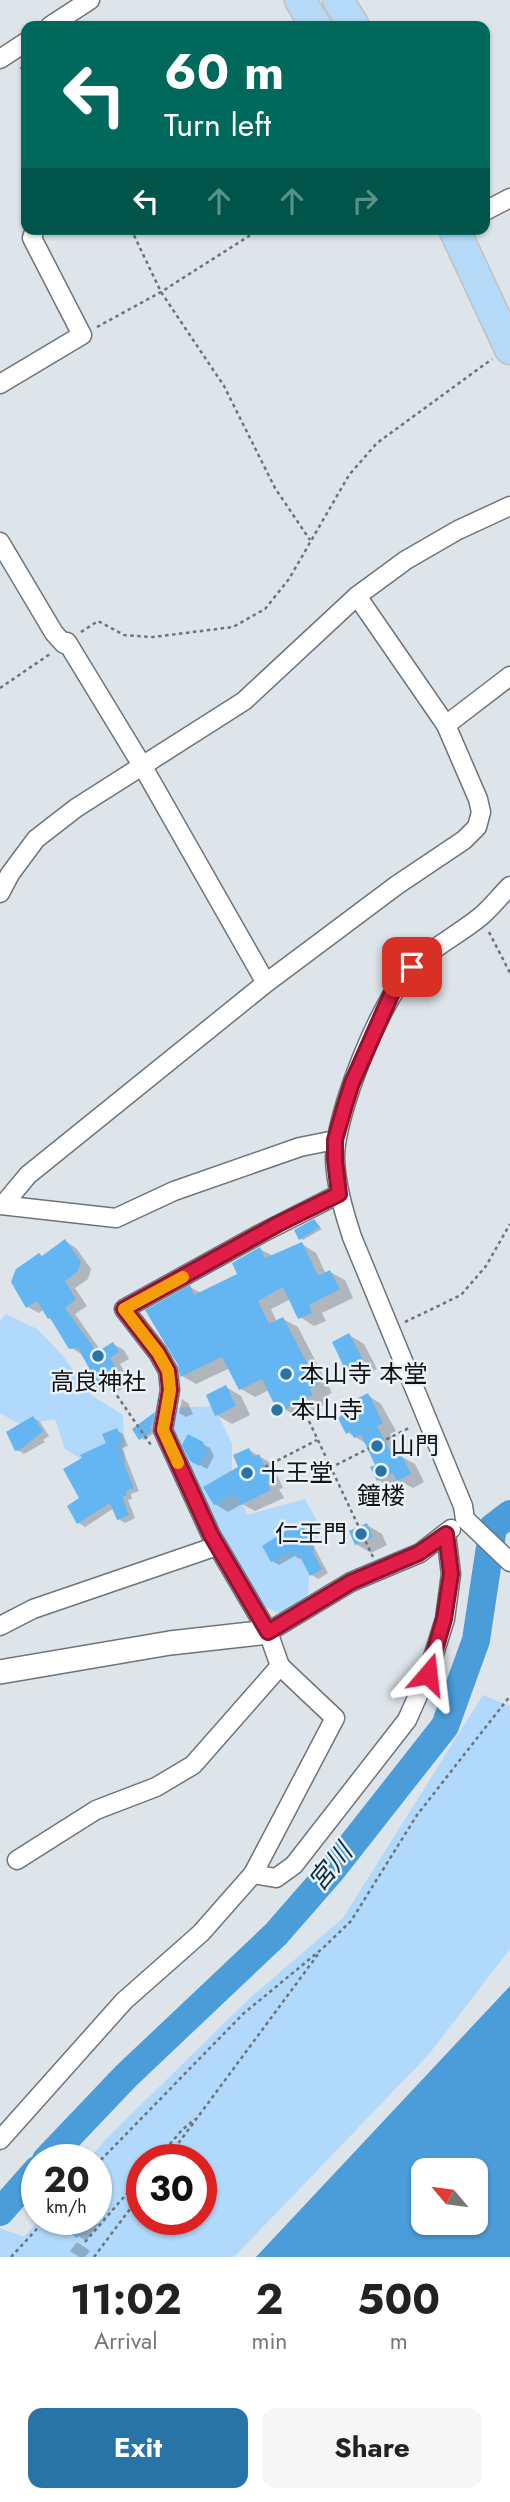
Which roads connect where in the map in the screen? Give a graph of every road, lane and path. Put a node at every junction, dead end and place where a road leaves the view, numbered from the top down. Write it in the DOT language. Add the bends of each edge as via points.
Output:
graph roads {
  1 [pos="90,0"];
  2 [pos="300,0"];
  3 [pos="338,0"];
  4 [pos="58,21"];
  5 [pos="313,21"];
  6 [pos="351,21"];
  7 [pos="21,45"];
  8 [pos="0,59"];
  9 [pos="510,198"];
  10 [pos="490,208"];
  11 [pos="33,235"];
  12 [pos="134,235"];
  13 [pos="251,235"];
  14 [pos="445,235"];
  15 [pos="457,235"];
  16 [pos="161,292"];
  17 [pos="488,306"];
  18 [pos="82,335"];
  19 [pos="509,348"];
  20 [pos="0,384"];
  21 [pos="510,506"];
  22 [pos="310,540"];
  23 [pos="0,542"];
  24 [pos="357,596"];
  25 [pos="66,643"];
  26 [pos="510,676"];
  27 [pos="0,688"];
  28 [pos="446,725"];
  29 [pos="143,768"];
  30 [pos="510,886"];
  31 [pos="0,893"];
  32 [pos="481,917"];
  33 [pos="510,973"];
  34 [pos="266,983"];
  35 [pos="335,1140"];
  36 [pos="339,1194"];
  37 [pos="1,1205"];
  38 [pos="510,1224"];
  39 [pos="389,1329"];
  40 [pos="300,1402"];
  41 [pos="427,1420"];
  42 [pos="317,1440"];
  43 [pos="265,1467"];
  44 [pos="330,1468"];
  45 [pos="468,1521"];
  46 [pos="446,1534"];
  47 [pos="217,1546"];
  48 [pos="510,1562"];
  49 [pos="379,1570"];
  50 [pos="0,1626"];
  51 [pos="268,1632"];
  52 [pos="280,1666"];
  53 [pos="0,1672"];
  54 [pos="510,1696"];
  55 [pos="17,1860"];
  56 [pos="253,1874"];
  57 [pos="323,1948"];
  58 [pos="200,2115"];
  59 [pos="0,2140"];
  60 [pos="170,2144"];
  61 [pos="178,2144"];
  62 [pos="112,2149"];
  63 [pos="126,2195"];
  64 [pos="126,2214"];
  65 [pos="31,2235"];
  66 [pos="85,2242"];
  67 [pos="11,2257"];
  68 [pos="94,2257"];
  1 -- 4 [label="street"];
  2 -- 5 [label="highway"];
  3 -- 6 [label="highway"];
  7 -- 8 [label="street"];
  9 -- 10 [label="street"];
  11 -- 18 [label="street"];
  12 -- 16 [label="path"];
  13 -- 16 [label="path"];
  14 -- 17 [label="highway"];
  15 -- 17 [label="highway"];
  16 -- 18 [label="path"];
  16 -- 22 [label="path" via="224,386 275,488"];
  17 -- 19 [label="highway"];
  18 -- 20 [label="street"];
  19 -- 22 [label="path" via="377,443 349,475"];
  21 -- 24 [label="street" via="406,559"];
  22 -- 25 [label="path" via="289,579 265,609 233,628 143,636 124,635 98,621"];
  23 -- 25 [label="street" via="54,633"];
  24 -- 28 [label="street"];
  24 -- 29 [label="street" via="244,701"];
  25 -- 27 [label="path"];
  25 -- 29 [label="street"];
  26 -- 28 [label="street"];
  28 -- 34 [label="street" via="478,799 477,827"];
  29 -- 31 [label="street" via="76,808 36,839"];
  29 -- 34 [label="street"];
  30 -- 32 [label="street"];
  32 -- 33 [label="path"];
  32 -- 35 [label="street" via="436,947 395,986 352,1083"];
  34 -- 37 [label="street" via="28,1175"];
  35 -- 36 [label="street"];
  35 -- 37 [label="street" via="300,1147 174,1191 116,1218"];
  36 -- 39 [label="street"];
  36 -- 47 [label="street" via="124,1309 168,1371 170,1390 163,1430"];
  38 -- 39 [label="path" via="486,1266 461,1295"];
  39 -- 41 [label="street"];
  40 -- 42 [label="path"];
  41 -- 44 [label="path"];
  41 -- 45 [label="street"];
  42 -- 43 [label="path"];
  42 -- 44 [label="path"];
  44 -- 49 [label="path"];
  45 -- 46 [label="street"];
  45 -- 48 [label="street"];
  46 -- 49 [label="street" via="419,1553"];
  46 -- 56 [label="street" via="451,1574 444,1619 428,1674 407,1720 294,1866 276,1878"];
  47 -- 50 [label="street" via="33,1609"];
  47 -- 51 [label="street"];
  49 -- 51 [label="street"];
  51 -- 52 [label="street"];
  51 -- 53 [label="street" via="170,1643"];
  52 -- 55 [label="street" via="193,1765 156,1787 96,1810"];
  52 -- 56 [label="street" via="335,1718"];
  54 -- 57 [label="path" via="417,1815 351,1921"];
  56 -- 59 [label="street" via="201,1933 124,2001"];
  57 -- 58 [label="path"];
  57 -- 62 [label="path" via="243,2014"];
  58 -- 60 [label="path"];
  58 -- 61 [label="path"];
  63 -- 66 [label="path"];
  64 -- 68 [label="path"];
  65 -- 67 [label="path"];
}
